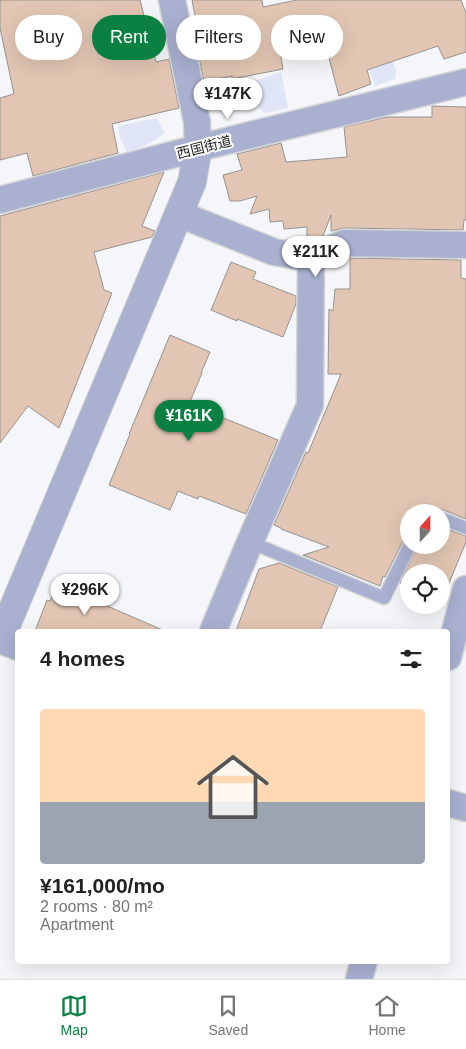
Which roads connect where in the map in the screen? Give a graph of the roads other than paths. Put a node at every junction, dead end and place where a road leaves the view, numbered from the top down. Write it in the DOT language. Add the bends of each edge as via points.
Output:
graph roads {
  1 [pos="172,0"];
  2 [pos="466,82"];
  3 [pos="198,148"];
  4 [pos="0,200"];
  5 [pos="179,214"];
  6 [pos="466,245"];
  7 [pos="311,258"];
  8 [pos="450,522"];
  9 [pos="466,528"];
  10 [pos="250,542"];
  11 [pos="406,554"];
  12 [pos="466,590"];
  13 [pos="215,629"];
  14 [pos="0,640"];
  15 [pos="15,646"];
  16 [pos="450,650"];
  17 [pos="450,804"];
  18 [pos="466,808"];
  19 [pos="363,964"];
  20 [pos="359,979"];
  1 -- 3 [label="street" via="197,122"];
  2 -- 3 [label="street, 西国街道"];
  3 -- 4 [label="street, 西国街道"];
  3 -- 5 [label="street" via="192,182"];
  5 -- 7 [label="street" via="274,252"];
  5 -- 14 [label="street"];
  6 -- 7 [label="street" via="344,243"];
  7 -- 10 [label="street" via="310,405"];
  8 -- 9 [label="lane"];
  10 -- 11 [label="lane" via="384,598"];
  10 -- 13 [label="street"];
  12 -- 16 [label="street"];
  14 -- 15 [label="street"];
  17 -- 18 [label="street"];
  19 -- 20 [label="street"];
}
